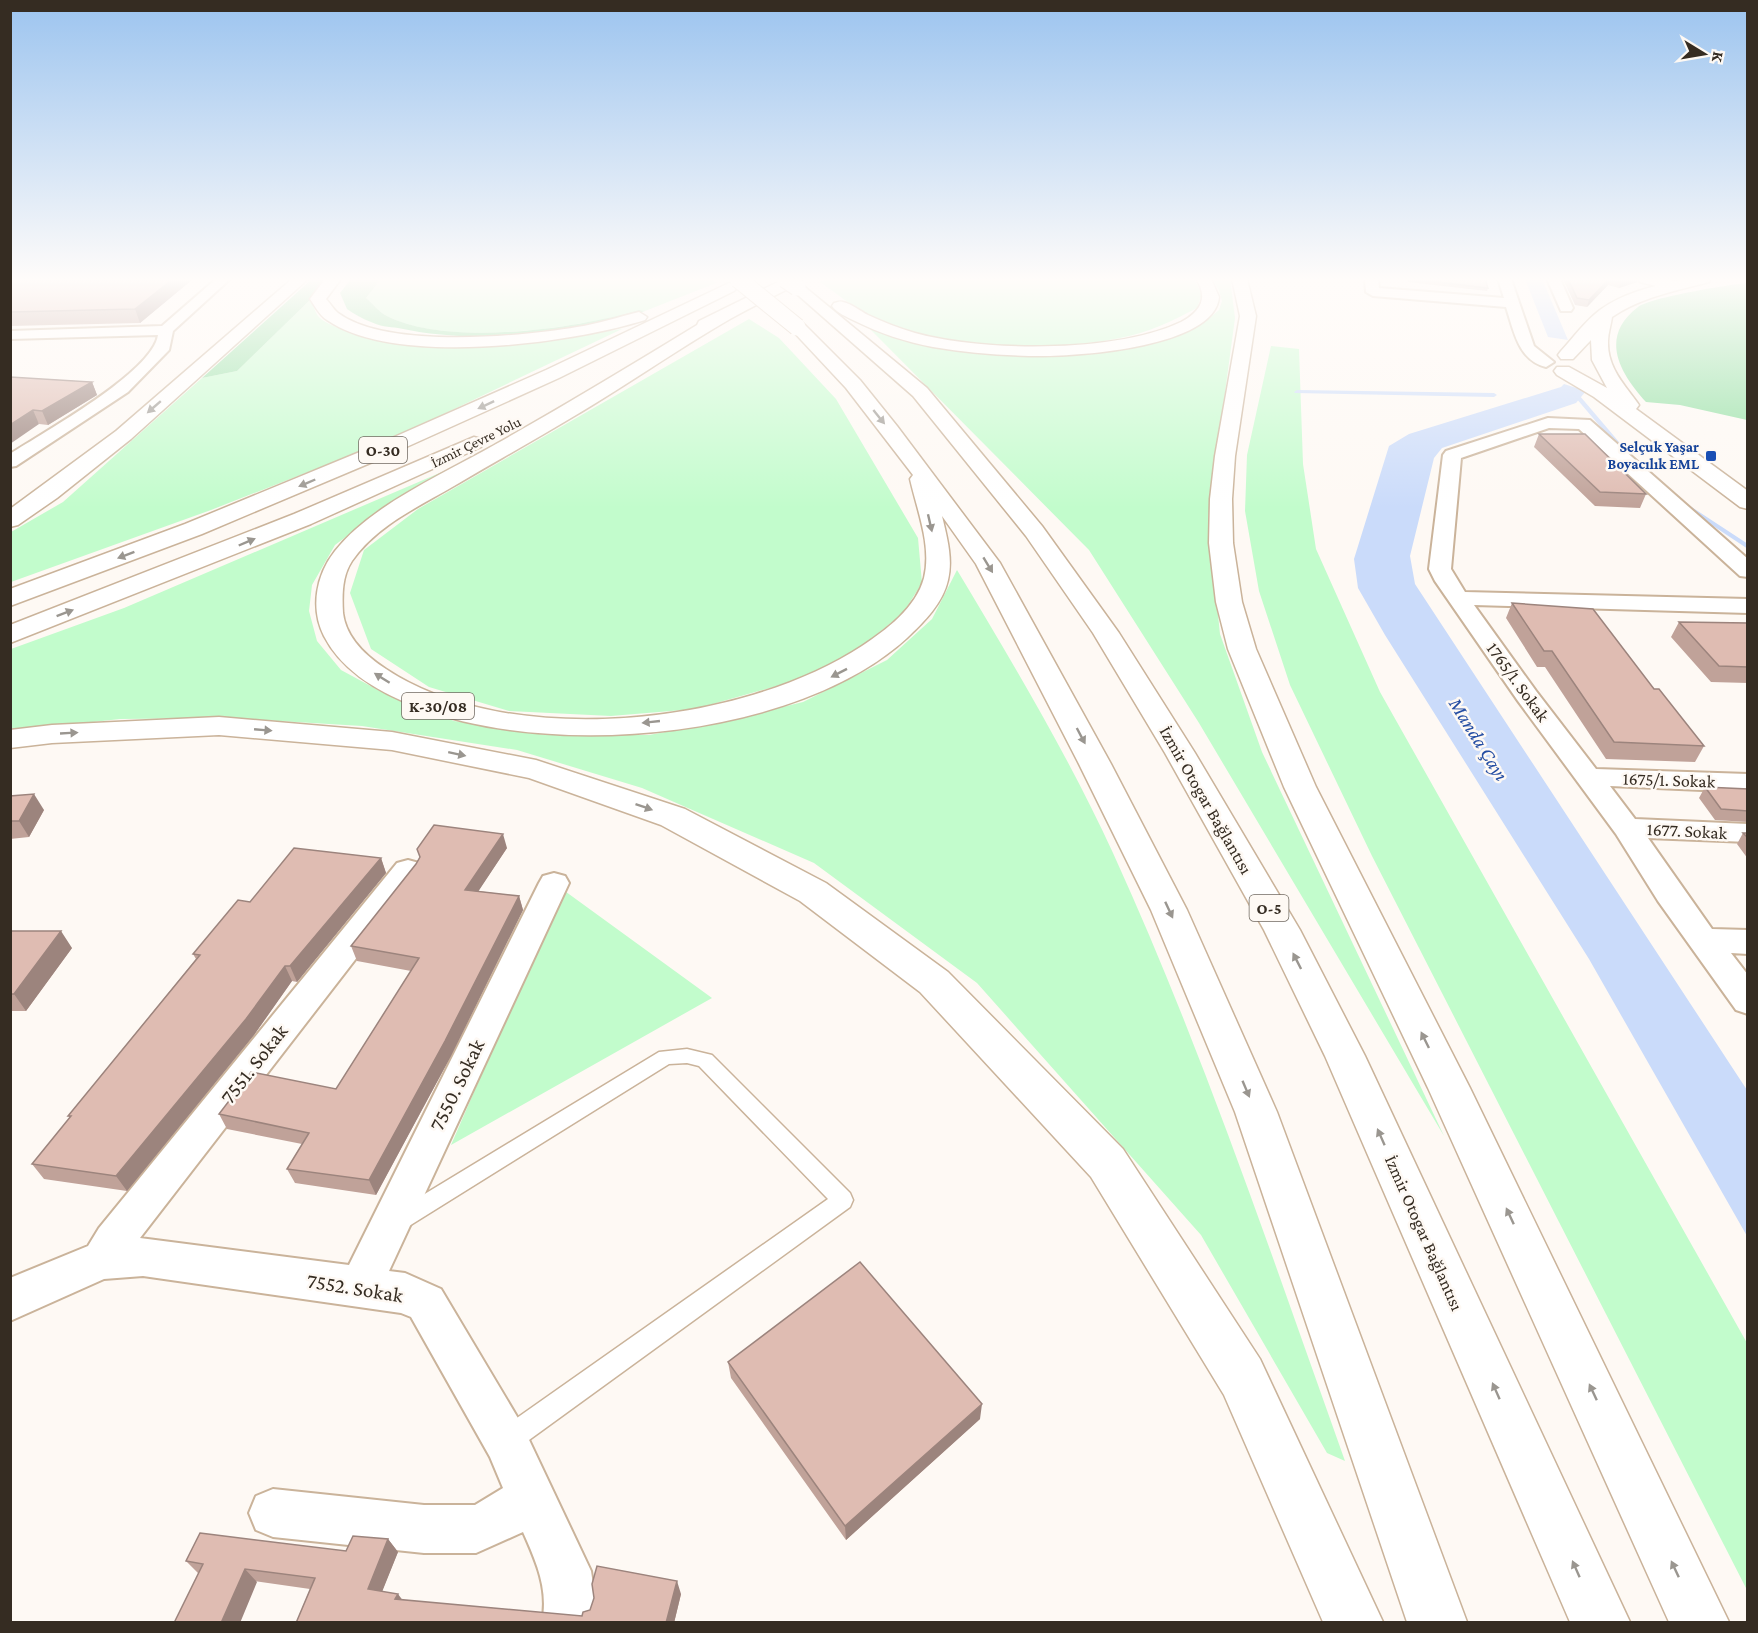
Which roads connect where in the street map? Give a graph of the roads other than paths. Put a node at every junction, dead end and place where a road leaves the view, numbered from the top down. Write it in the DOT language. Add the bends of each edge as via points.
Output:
graph roads {
  1 [pos="155,355"];
  2 [pos="214,355"];
  3 [pos="593,355"];
  4 [pos="645,355"];
  5 [pos="660,355"];
  6 [pos="825,355"];
  7 [pos="876,355"];
  8 [pos="1241,355"];
  9 [pos="1560,355"];
  10 [pos="1601,355"];
  11 [pos="1603,367"];
  12 [pos="1649,429"];
  13 [pos="10,462"];
  14 [pos="918,466"];
  15 [pos="1748,502"];
  16 [pos="10,520"];
  17 [pos="1748,571"];
  18 [pos="10,598"];
  19 [pos="1458,598"];
  20 [pos="1748,606"];
  21 [pos="10,634"];
  22 [pos="10,739"];
  23 [pos="1590,777"];
  24 [pos="1748,783"];
  25 [pos="1627,828"];
  26 [pos="1748,833"];
  27 [pos="408,870"];
  28 [pos="554,883"];
  29 [pos="1703,940"];
  30 [pos="1748,942"];
  31 [pos="1748,1001"];
  32 [pos="389,1228"];
  33 [pos="103,1260"];
  34 [pos="361,1286"];
  35 [pos="10,1301"];
  36 [pos="506,1441"];
  37 [pos="532,1497"];
  38 [pos="273,1513"];
  39 [pos="568,1623"];
  40 [pos="1353,1623"];
  41 [pos="1437,1623"];
  42 [pos="1600,1623"];
  43 [pos="1699,1623"];
  1 -- 13 [label="street" via="122,389"];
  2 -- 16 [label="main road, one-way" via="98,456"];
  3 -- 18 [label="main road, İzmir Çevre Yolu / O-30, one-way" via="252,506"];
  21 -- 4 [label="main road, İzmir Çevre Yolu / O-30, one-way" via="219,554 425,466"];
  14 -- 5 [label="main road, K-30/08, one-way" via="937,553 936,579 924,604 873,653 840,674 792,693 738,708 615,726 497,721 446,709 406,694 370,671 339,642 327,610 330,585 340,560 362,536 384,517"];
  6 -- 14 [label="main road, one-way, bridge" via="853,384"];
  42 -- 7 [label="main road, İzmir Otogar Bağlantısı / O-5, one-way" via="1345,1056 1282,930 1106,633 1034,531 920,392"];
  43 -- 8 [label="main road, one-way" via="1449,1088 1300,787 1242,649 1229,602 1221,543 1225,456"];
  9 -- 11 [label="main road" via="1584,374"];
  9 -- 12 [label="main road"];
  10 -- 11 [label="main road"];
  11 -- 12 [label="main road"];
  12 -- 15 [label="main road"];
  14 -- 41 [label="main road, one-way" via="988,562 1169,910 1256,1112"];
  17 -- 19 [label="street, 1765/1. Sokak" via="1584,424 1548,423 1452,455 1440,568"];
  19 -- 20 [label="street"];
  19 -- 23 [label="street, 1765/1. Sokak"];
  22 -- 40 [label="main road, one-way" via="219,726 392,741 536,771 673,817 813,892 934,982 1107,1163 1242,1377"];
  23 -- 24 [label="street, 1675/1. Sokak"];
  23 -- 25 [label="street, 1765/1. Sokak"];
  25 -- 26 [label="street, 1677. Sokak"];
  25 -- 29 [label="street, 1765/1. Sokak"];
  27 -- 33 [label="street, 7551. Sokak" via="113,1241"];
  28 -- 32 [label="street, 7550. Sokak"];
  29 -- 30 [label="street"];
  29 -- 31 [label="street, 1765/1. Sokak"];
  32 -- 34 [label="street, 7550. Sokak"];
  32 -- 36 [label="lane" via="666,1057 705,1060 843,1200"];
  33 -- 34 [label="street, 7552. Sokak" via="143,1257"];
  33 -- 35 [label="street, 7552. Sokak" via="32,1288"];
  34 -- 36 [label="street, 7552. Sokak" via="405,1293 426,1303"];
  36 -- 37 [label="street, 7552. Sokak"];
  37 -- 38 [label="street" via="476,1528 424,1529"];
  37 -- 39 [label="street, 7552. Sokak" via="566,1571 571,1611"];
}
